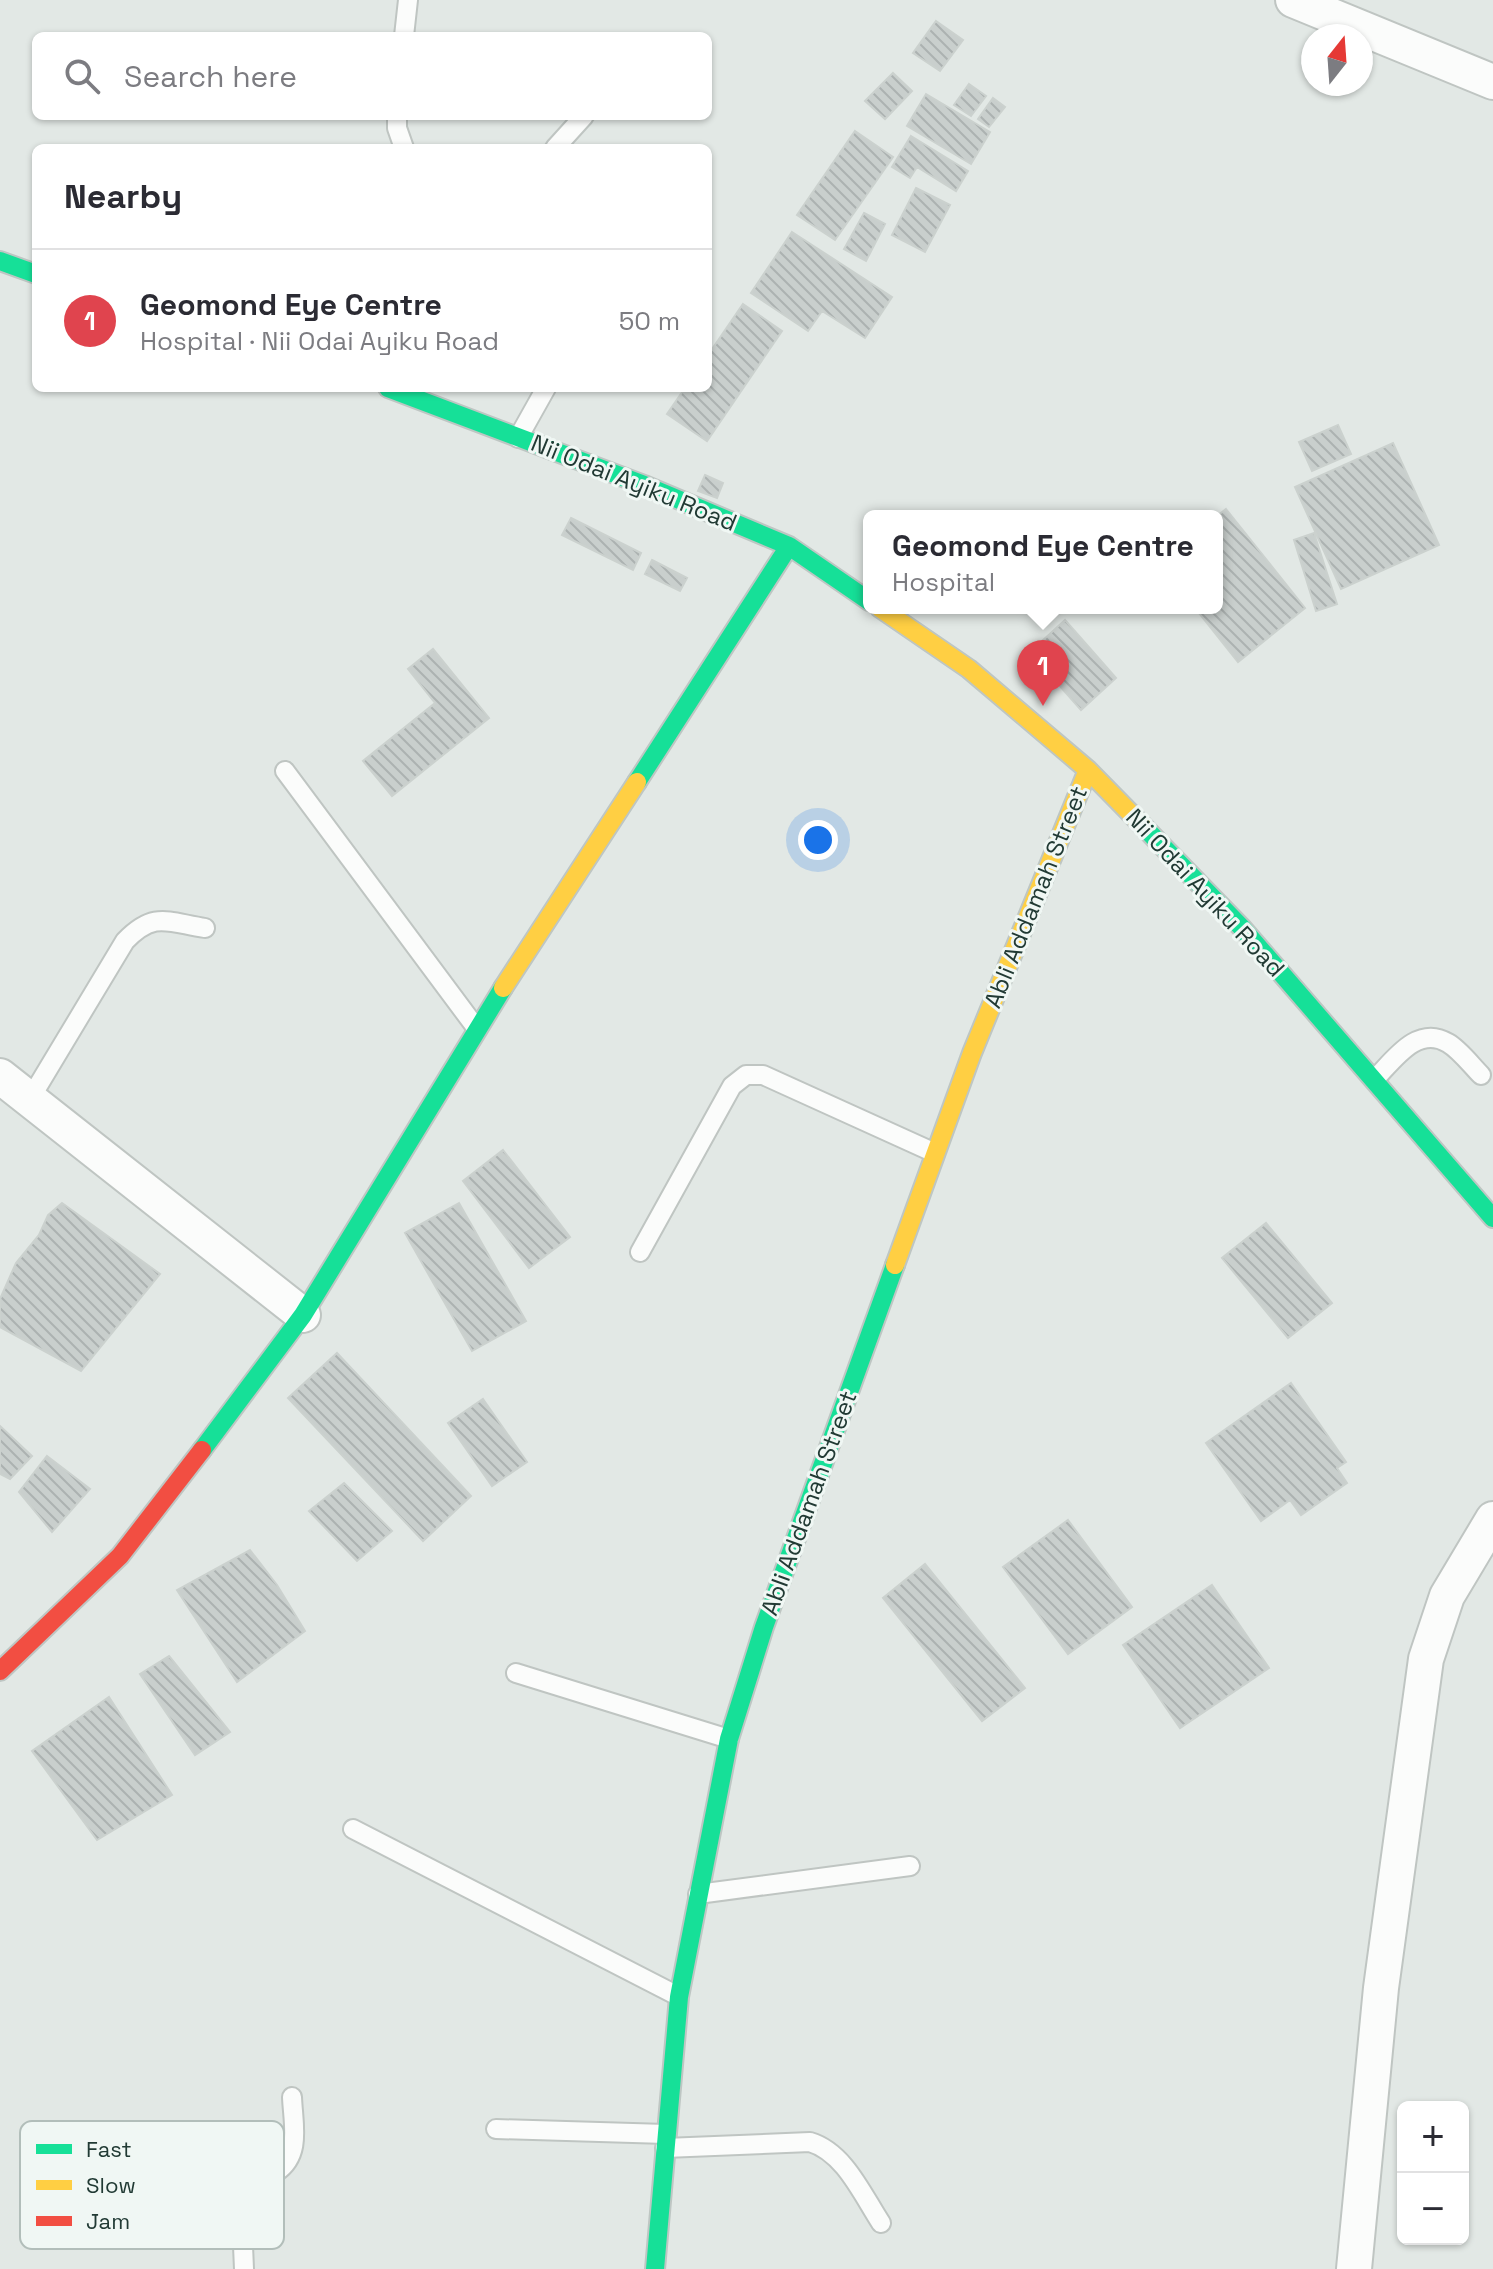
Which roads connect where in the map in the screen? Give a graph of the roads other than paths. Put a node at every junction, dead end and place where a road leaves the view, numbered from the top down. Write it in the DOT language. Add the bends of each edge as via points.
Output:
graph roads {
  1 [pos="408,0"];
  2 [pos="1293,0"];
  3 [pos="404,32"];
  4 [pos="1493,82"];
  5 [pos="397,120"];
  6 [pos="580,120"];
  7 [pos="403,144"];
  8 [pos="559,144"];
  9 [pos="0,261"];
  10 [pos="32,273"];
  11 [pos="398,392"];
  12 [pos="544,392"];
  13 [pos="518,438"];
  14 [pos="789,546"];
  15 [pos="863,597"];
  16 [pos="889,614"];
  17 [pos="1088,770"];
  18 [pos="285,771"];
  19 [pos="205,928"];
  20 [pos="477,1029"];
  21 [pos="1481,1075"];
  22 [pos="0,1076"];
  23 [pos="1374,1080"];
  24 [pos="30,1099"];
  25 [pos="935,1153"];
  26 [pos="1493,1218"];
  27 [pos="640,1252"];
  28 [pos="303,1315"];
  29 [pos="1493,1519"];
  30 [pos="0,1671"];
  31 [pos="516,1673"];
  32 [pos="729,1739"];
  33 [pos="353,1829"];
  34 [pos="910,1866"];
  35 [pos="698,1894"];
  36 [pos="679,1997"];
  37 [pos="292,2097"];
  38 [pos="496,2129"];
  39 [pos="666,2141"];
  40 [pos="284,2164"];
  41 [pos="881,2223"];
  42 [pos="243,2249"];
  43 [pos="244,2269"];
  44 [pos="655,2269"];
  45 [pos="1354,2269"];
  1 -- 3 [label="lane"];
  2 -- 4 [label="street"];
  5 -- 7 [label="lane"];
  6 -- 8 [label="lane"];
  9 -- 10 [label="street"];
  11 -- 13 [label="street, Nii Odai Ayiku Road"];
  12 -- 13 [label="lane"];
  13 -- 14 [label="street, Nii Odai Ayiku Road"];
  14 -- 15 [label="street, Nii Odai Ayiku Road"];
  14 -- 20 [label="street"];
  16 -- 17 [label="street, Nii Odai Ayiku Road" via="969,669"];
  17 -- 23 [label="street, Nii Odai Ayiku Road" via="1242,928"];
  17 -- 25 [label="street, Abli Addamah Street"];
  18 -- 20 [label="lane"];
  19 -- 24 [label="lane" via="157,920 140,925 125,941"];
  20 -- 28 [label="street"];
  21 -- 23 [label="lane" via="1447,1043 1430,1038 1413,1041"];
  22 -- 24 [label="street"];
  23 -- 26 [label="street, Nii Odai Ayiku Road"];
  24 -- 28 [label="street"];
  25 -- 27 [label="lane" via="763,1075 746,1075 732,1086"];
  25 -- 32 [label="street, Abli Addamah Street" via="764,1627"];
  28 -- 30 [label="street" via="120,1556"];
  29 -- 45 [label="street" via="1447,1596 1426,1659 1381,1988"];
  31 -- 32 [label="lane"];
  32 -- 35 [label="street, Abli Addamah Street"];
  33 -- 36 [label="lane"];
  34 -- 35 [label="lane"];
  35 -- 36 [label="street, Abli Addamah Street"];
  36 -- 39 [label="street, Abli Addamah Street"];
  37 -- 40 [label="lane" via="294,2150"];
  38 -- 39 [label="lane"];
  39 -- 41 [label="lane" via="823,2145 835,2154"];
  39 -- 44 [label="street, Abli Addamah Street"];
  42 -- 43 [label="lane"];
}
